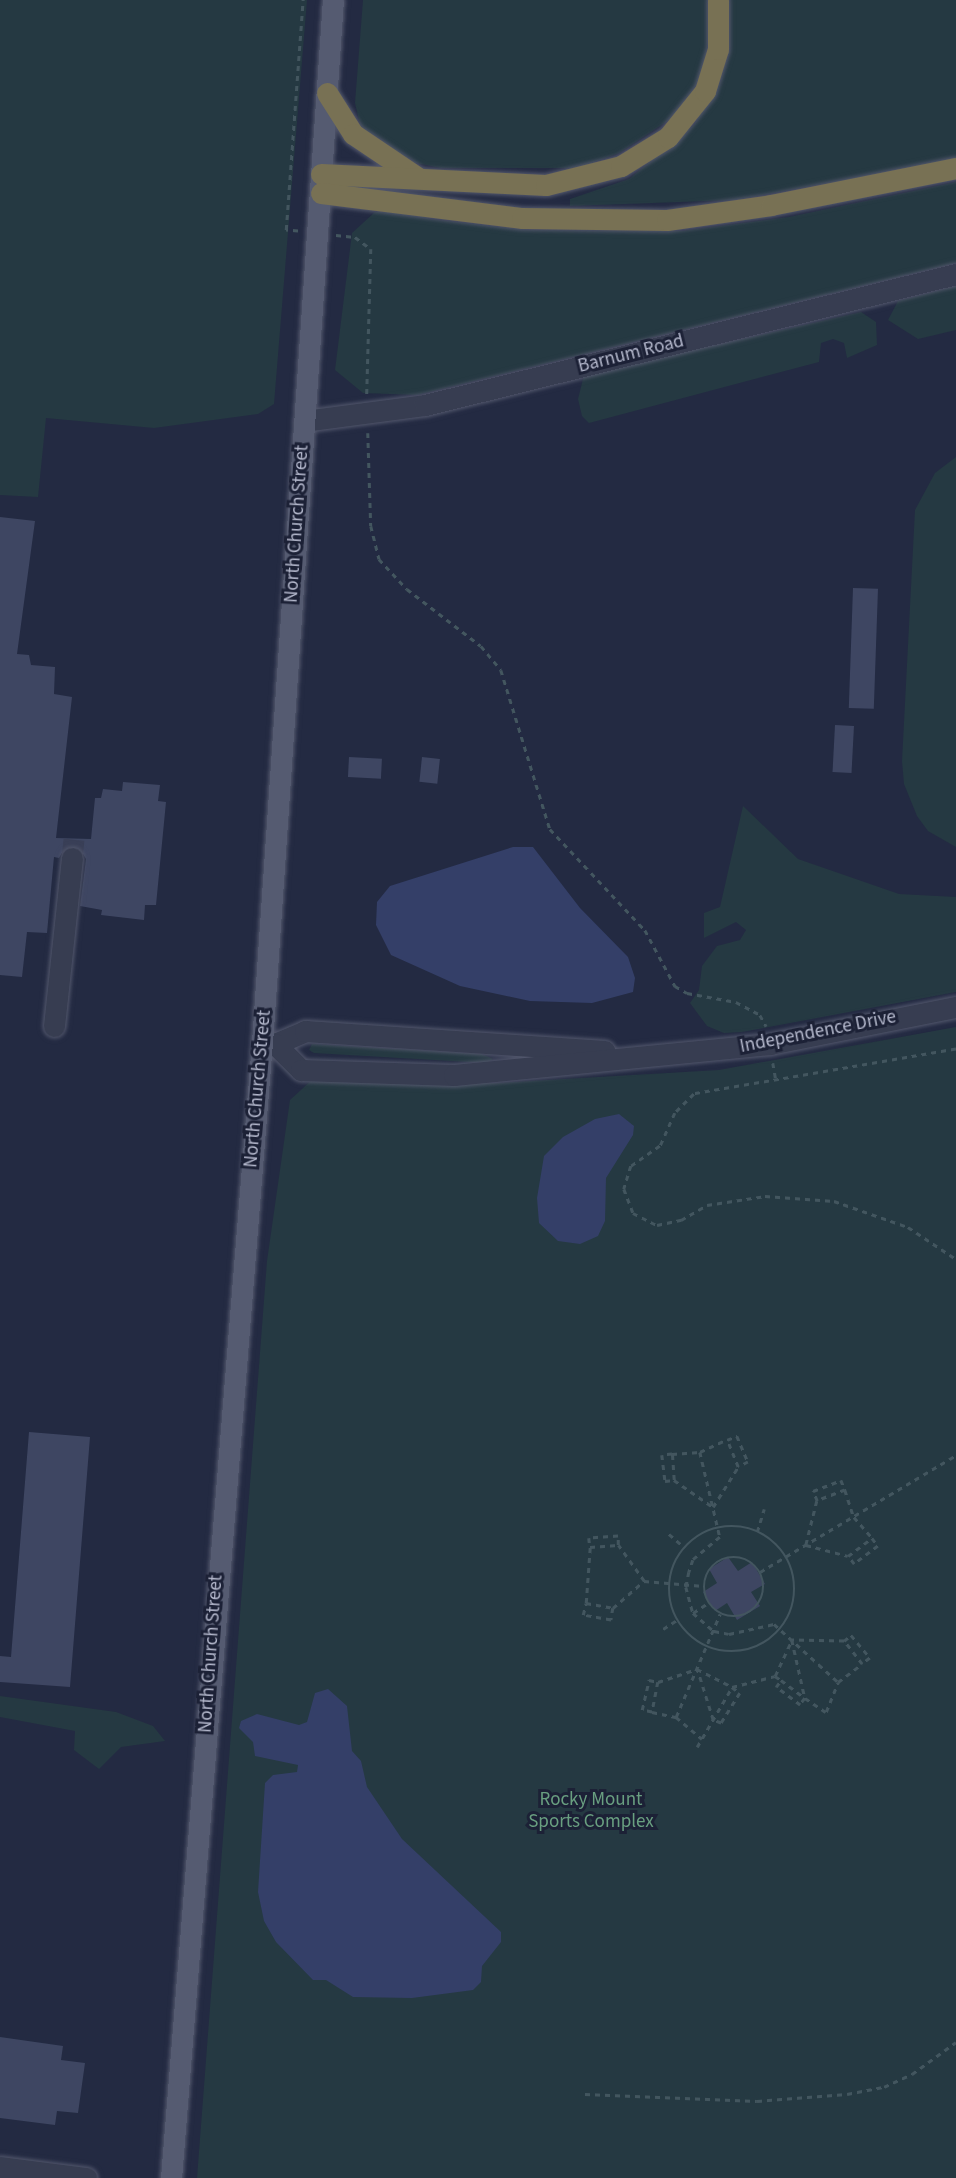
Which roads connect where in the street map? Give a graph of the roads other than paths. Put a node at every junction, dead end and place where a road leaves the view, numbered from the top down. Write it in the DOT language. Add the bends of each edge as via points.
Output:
graph roads {
  1 [pos="333,0"];
  2 [pos="718,0"];
  3 [pos="327,93"];
  4 [pos="956,168"];
  5 [pos="421,180"];
  6 [pos="321,184"];
  7 [pos="956,274"];
  8 [pos="304,421"];
  9 [pos="72,858"];
  10 [pos="956,1007"];
  11 [pos="54,1027"];
  12 [pos="269,1043"];
  13 [pos="679,1055"];
  14 [pos="0,2167"];
  15 [pos="86,2178"];
  16 [pos="170,2178"];
  1 -- 3 [label="main road, North Church Street"];
  2 -- 5 [label="highway" via="718,49 705,91 681,124 652,149 621,166 547,185"];
  3 -- 5 [label="highway" via="353,134"];
  3 -- 6 [label="main road, North Church Street"];
  4 -- 6 [label="highway" via="771,205 667,220 522,218"];
  5 -- 6 [label="highway"];
  6 -- 8 [label="main road, North Church Street"];
  7 -- 8 [label="street, Barnum Road" via="425,405"];
  8 -- 12 [label="main road, North Church Street"];
  9 -- 11 [label="street"];
  10 -- 13 [label="street, Independence Drive" via="770,1044"];
  12 -- 13 [label="street" via="304,1031"];
  12 -- 13 [label="street" via="301,1070 454,1075"];
  12 -- 16 [label="main road, North Church Street"];
  14 -- 15 [label="street"];
}
